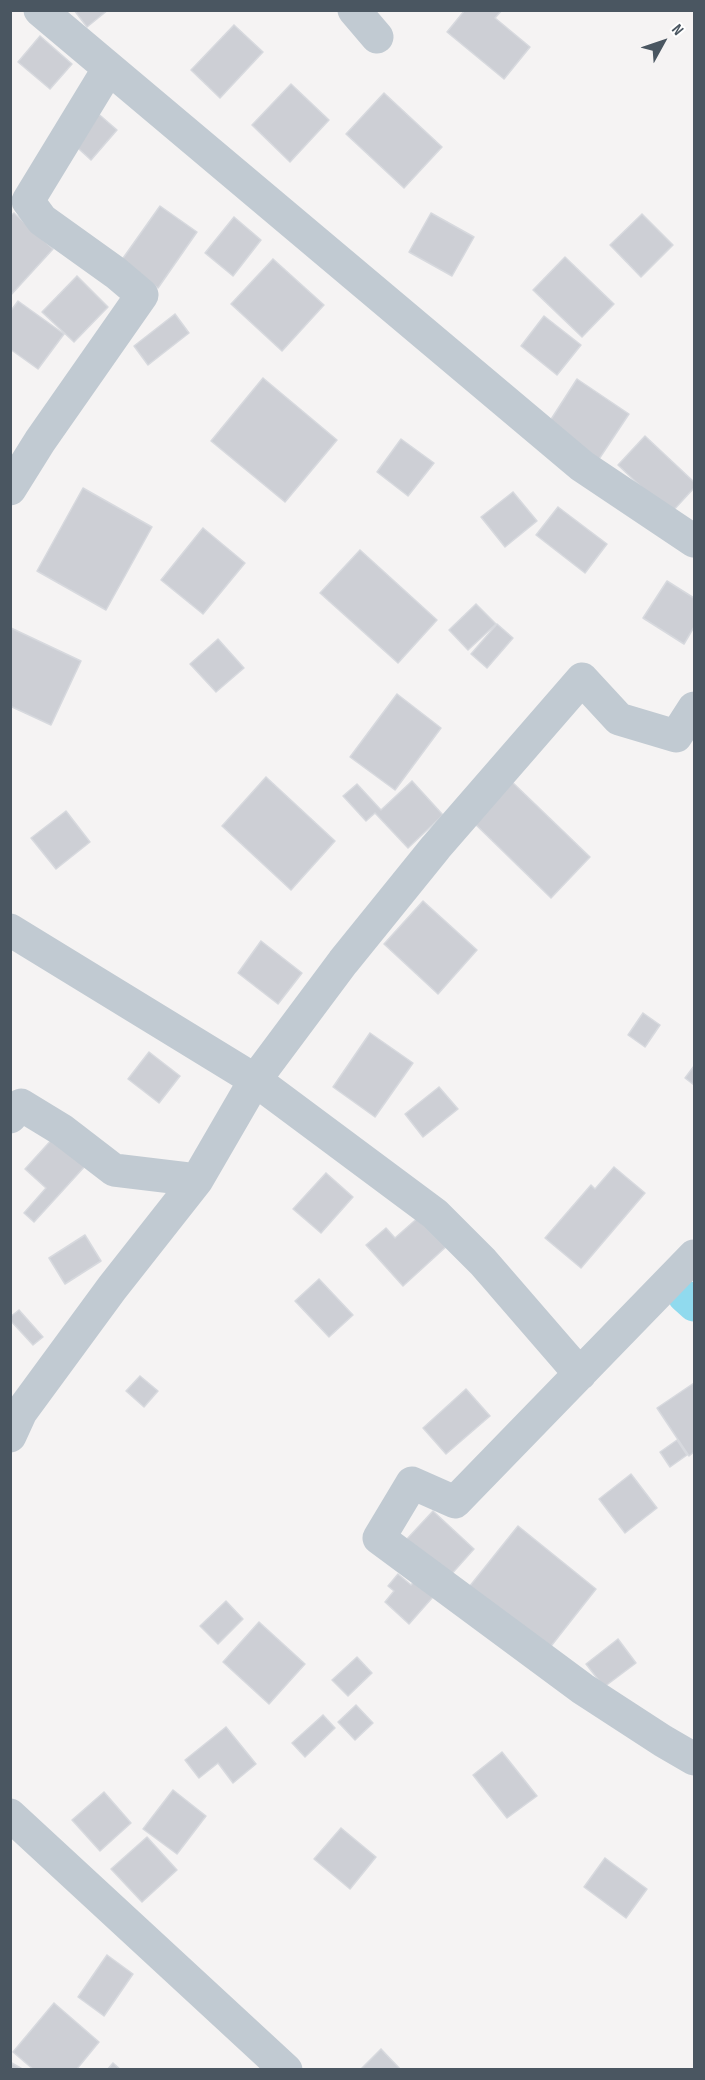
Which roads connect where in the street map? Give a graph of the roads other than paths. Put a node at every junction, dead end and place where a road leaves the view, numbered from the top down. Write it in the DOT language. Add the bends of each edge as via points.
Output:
graph roads {
  1 [pos="40,10"];
  2 [pos="354,10"];
  3 [pos="378,37"];
  4 [pos="109,68"];
  5 [pos="10,489"];
  6 [pos="694,542"];
  7 [pos="694,708"];
  8 [pos="10,930"];
  9 [pos="255,1080"];
  10 [pos="10,1117"];
  11 [pos="197,1179"];
  12 [pos="694,1256"];
  13 [pos="580,1374"];
  14 [pos="10,1436"];
  15 [pos="694,1759"];
  16 [pos="10,1815"];
  17 [pos="286,2070"];
  1 -- 4 [label="street"];
  2 -- 3 [label="street"];
  4 -- 5 [label="street" via="28,201 42,220 142,295"];
  4 -- 6 [label="street" via="582,466"];
  7 -- 9 [label="street" via="676,736 619,719 582,679 435,847"];
  8 -- 9 [label="street"];
  9 -- 11 [label="street"];
  9 -- 13 [label="street" via="435,1214 483,1262"];
  10 -- 11 [label="street" via="21,1105 114,1170"];
  11 -- 14 [label="street" via="28,1402"];
  12 -- 13 [label="street"];
  13 -- 15 [label="street" via="455,1502 412,1483 379,1538 583,1689"];
  16 -- 17 [label="street"];
}
